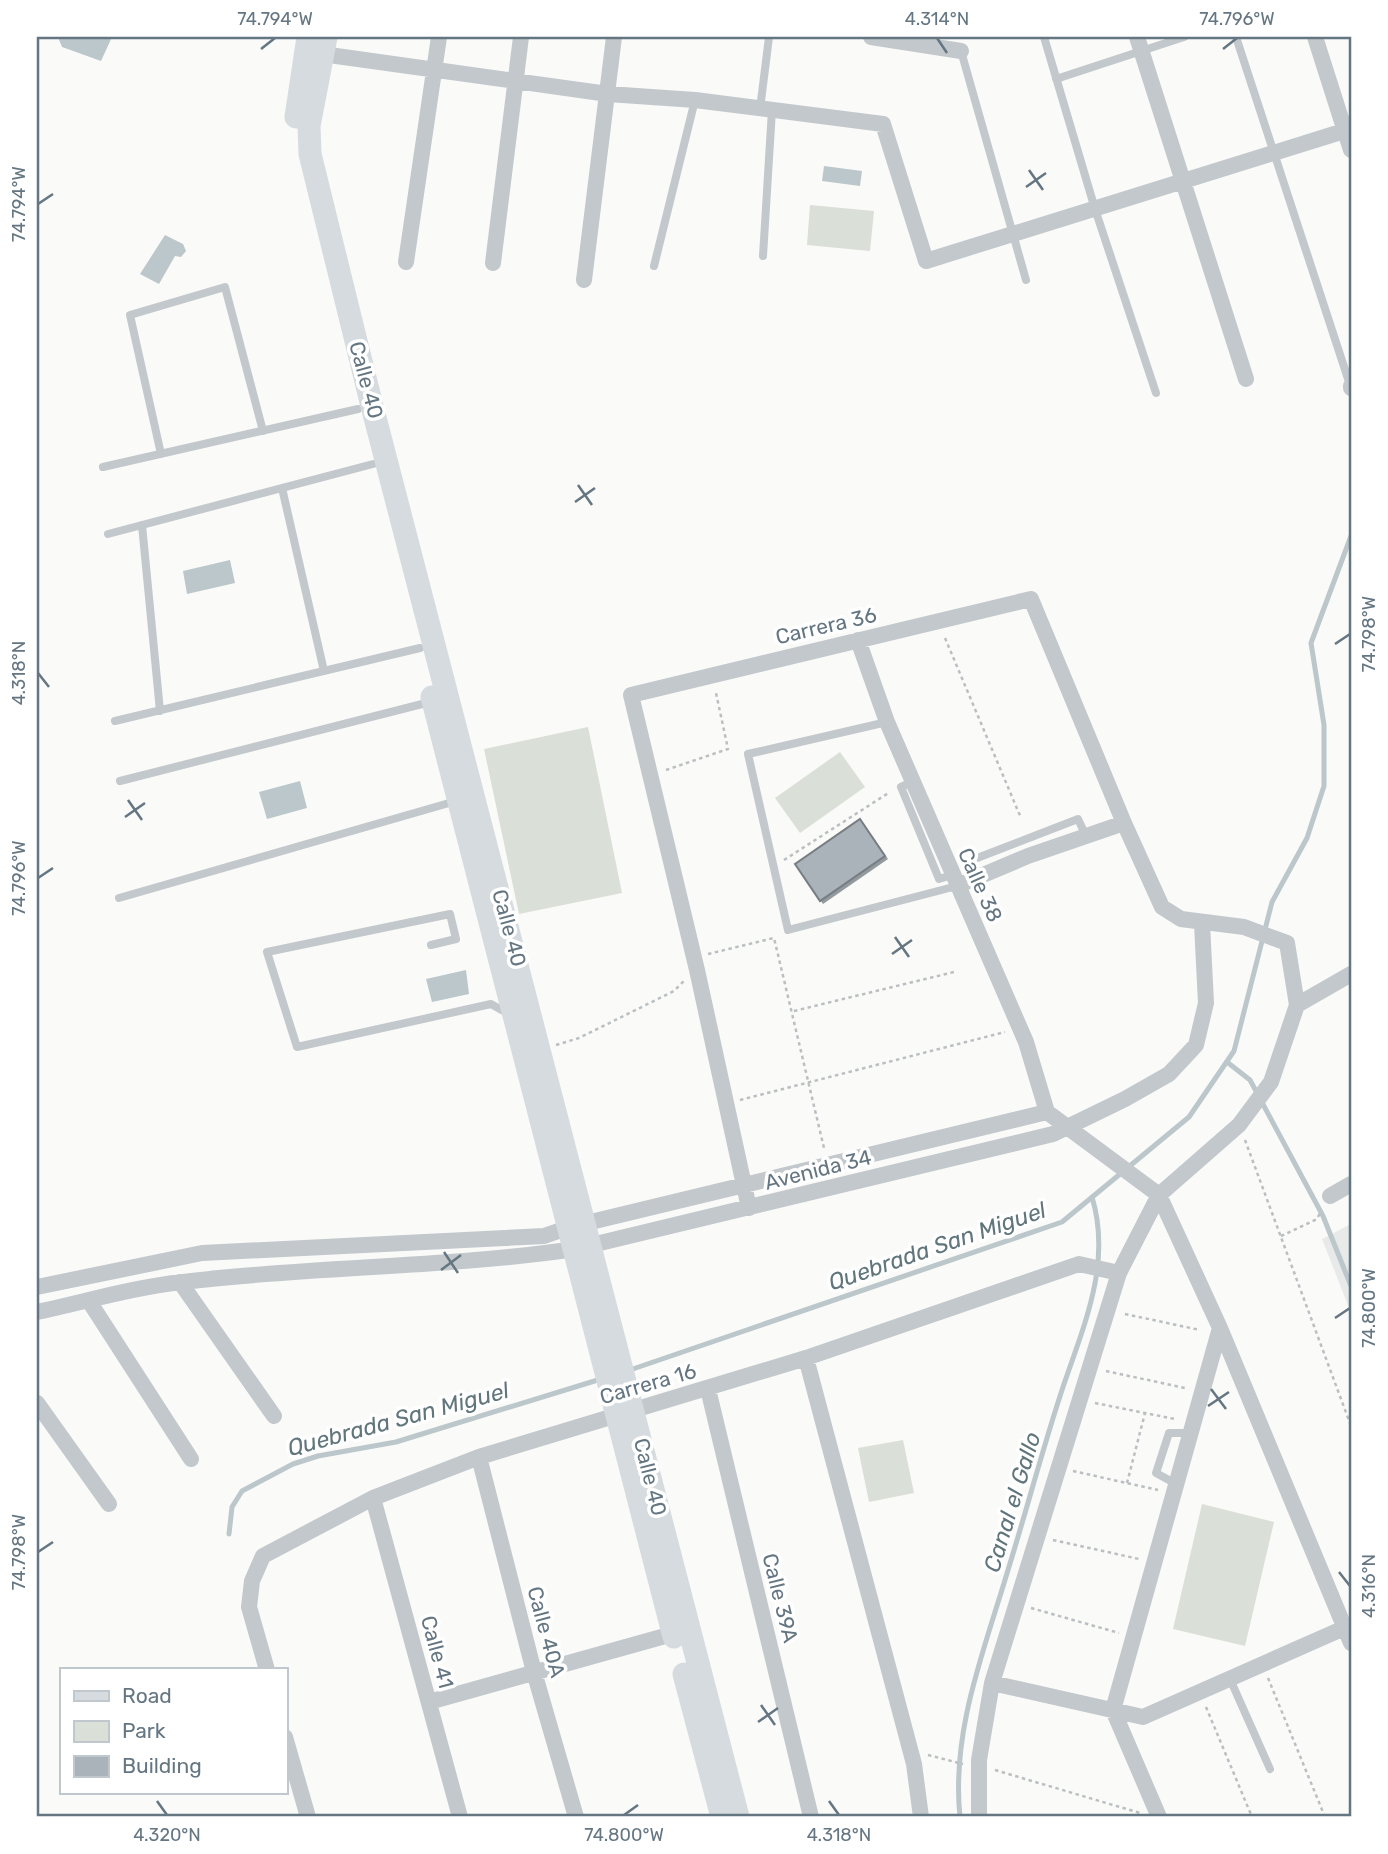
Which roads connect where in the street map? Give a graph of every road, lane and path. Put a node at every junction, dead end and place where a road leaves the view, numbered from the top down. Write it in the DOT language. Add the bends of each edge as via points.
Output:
graph roads {
  1 [pos="439,37"];
  2 [pos="521,37"];
  3 [pos="614,37"];
  4 [pos="769,37"];
  5 [pos="871,37"];
  6 [pos="1044,37"];
  7 [pos="1184,37"];
  8 [pos="1236,37"];
  9 [pos="1315,37"];
  10 [pos="319,43"];
  11 [pos="1139,43"];
  12 [pos="961,51"];
  13 [pos="436,71"];
  14 [pos="1056,79"];
  15 [pos="515,81"];
  16 [pos="608,94"];
  17 [pos="695,100"];
  18 [pos="766,109"];
  19 [pos="1344,131"];
  20 [pos="1351,150"];
  21 [pos="1272,152"];
  22 [pos="1184,178"];
  23 [pos="1095,209"];
  24 [pos="1014,234"];
  25 [pos="763,256"];
  26 [pos="406,262"];
  27 [pos="493,263"];
  28 [pos="654,266"];
  29 [pos="584,280"];
  30 [pos="1026,280"];
  31 [pos="1247,379"];
  32 [pos="1351,387"];
  33 [pos="1156,393"];
  34 [pos="365,407"];
  35 [pos="263,430"];
  36 [pos="161,454"];
  37 [pos="373,464"];
  38 [pos="103,467"];
  39 [pos="282,488"];
  40 [pos="142,525"];
  41 [pos="107,534"];
  42 [pos="946,638"];
  43 [pos="858,640"];
  44 [pos="427,646"];
  45 [pos="324,671"];
  46 [pos="714,684"];
  47 [pos="441,699"];
  48 [pos="160,710"];
  49 [pos="115,721"];
  50 [pos="887,722"];
  51 [pos="660,772"];
  52 [pos="120,780"];
  53 [pos="892,791"];
  54 [pos="459,800"];
  55 [pos="1020,818"];
  56 [pos="1124,823"];
  57 [pos="784,860"];
  58 [pos="486,873"];
  59 [pos="955,881"];
  60 [pos="119,898"];
  61 [pos="1202,923"];
  62 [pos="431,945"];
  63 [pos="700,963"];
  64 [pos="954,972"];
  65 [pos="1351,974"];
  66 [pos="1297,1005"];
  67 [pos="792,1011"];
  68 [pos="522,1014"];
  69 [pos="1006,1031"];
  70 [pos="532,1052"];
  71 [pos="809,1082"];
  72 [pos="737,1101"];
  73 [pos="1048,1112"];
  74 [pos="1241,1122"];
  75 [pos="1073,1129"];
  76 [pos="827,1158"];
  77 [pos="1351,1184"];
  78 [pos="746,1186"];
  79 [pos="1155,1191"];
  80 [pos="1327,1201"];
  81 [pos="749,1208"];
  82 [pos="581,1236"];
  83 [pos="1280,1236"];
  84 [pos="1112,1271"];
  85 [pos="180,1282"];
  86 [pos="37,1287"];
  87 [pos="89,1301"];
  88 [pos="37,1312"];
  89 [pos="1118,1313"];
  90 [pos="1220,1328"];
  91 [pos="1200,1330"];
  92 [pos="806,1358"];
  93 [pos="1101,1370"];
  94 [pos="708,1389"];
  95 [pos="1188,1389"];
  96 [pos="1090,1402"];
  97 [pos="37,1403"];
  98 [pos="1351,1405"];
  99 [pos="624,1406"];
  100 [pos="1344,1407"];
  101 [pos="1145,1413"];
  102 [pos="274,1416"];
  103 [pos="1181,1421"];
  104 [pos="1351,1426"];
  105 [pos="1193,1433"];
  106 [pos="479,1457"];
  107 [pos="191,1459"];
  108 [pos="1067,1469"];
  109 [pos="1127,1483"];
  110 [pos="1172,1488"];
  111 [pos="373,1498"];
  112 [pos="109,1504"];
  113 [pos="1047,1539"];
  114 [pos="1146,1561"];
  115 [pos="1028,1607"];
  116 [pos="681,1632"];
  117 [pos="1349,1632"];
  118 [pos="1125,1635"];
  119 [pos="266,1668"];
  120 [pos="534,1672"];
  121 [pos="1267,1676"];
  122 [pos="1230,1679"];
  123 [pos="992,1684"];
  124 [pos="429,1702"];
  125 [pos="1205,1705"];
  126 [pos="1113,1710"];
  127 [pos="287,1744"];
  128 [pos="925,1754"];
  129 [pos="968,1765"];
  130 [pos="986,1767"];
  131 [pos="1270,1769"];
  132 [pos="1154,1816"];
  133 [pos="308,1817"];
  134 [pos="460,1817"];
  135 [pos="576,1817"];
  136 [pos="722,1817"];
  137 [pos="738,1817"];
  138 [pos="811,1817"];
  139 [pos="921,1817"];
  140 [pos="979,1817"];
  141 [pos="1252,1817"];
  142 [pos="1325,1817"];
  1 -- 13 [label="street"];
  2 -- 15 [label="street"];
  3 -- 16 [label="street"];
  4 -- 18 [label="lane"];
  5 -- 12 [label="street"];
  6 -- 14 [label="lane"];
  7 -- 11 [label="lane"];
  8 -- 21 [label="lane"];
  9 -- 19 [label="street"];
  10 -- 13 [label="street"];
  10 -- 34 [label="main road, Calle 40" via="295,124 296,158"];
  11 -- 14 [label="lane"];
  11 -- 22 [label="street"];
  12 -- 24 [label="lane"];
  13 -- 15 [label="street"];
  13 -- 26 [label="street"];
  14 -- 23 [label="lane"];
  15 -- 16 [label="street"];
  15 -- 27 [label="street"];
  16 -- 17 [label="street"];
  16 -- 29 [label="street"];
  17 -- 18 [label="street"];
  17 -- 28 [label="lane"];
  18 -- 24 [label="street" via="883,124 926,261"];
  18 -- 25 [label="lane"];
  19 -- 20 [label="street"];
  19 -- 21 [label="street"];
  21 -- 22 [label="street"];
  21 -- 32 [label="lane"];
  22 -- 23 [label="street"];
  22 -- 31 [label="street"];
  23 -- 24 [label="street"];
  23 -- 33 [label="lane"];
  24 -- 30 [label="lane"];
  34 -- 35 [label="lane"];
  34 -- 37 [label="main road, Calle 40"];
  34 -- 44 [label="main road, Calle 40"];
  35 -- 36 [label="lane"];
  35 -- 36 [label="lane" via="225,287 130,315"];
  36 -- 38 [label="lane"];
  37 -- 39 [label="lane"];
  37 -- 44 [label="main road, Calle 40"];
  39 -- 40 [label="lane"];
  39 -- 45 [label="lane"];
  40 -- 41 [label="lane"];
  40 -- 48 [label="lane"];
  42 -- 55 [label="path"];
  43 -- 50 [label="street, Calle 38"];
  43 -- 56 [label="street, Carrera 36" via="1031,599"];
  43 -- 63 [label="street, Carrera 36" via="631,695"];
  44 -- 45 [label="lane"];
  44 -- 47 [label="main road, Calle 40"];
  45 -- 48 [label="lane"];
  46 -- 51 [label="path" via="728,749"];
  47 -- 52 [label="lane"];
  47 -- 54 [label="main road, Calle 40"];
  47 -- 58 [label="main road, Calle 40"];
  48 -- 49 [label="lane"];
  50 -- 59 [label="street, Calle 38"];
  50 -- 59 [label="lane" via="748,754 788,930"];
  53 -- 57 [label="path"];
  54 -- 58 [label="main road, Calle 40"];
  54 -- 60 [label="lane"];
  56 -- 59 [label="street" via="977,879"];
  56 -- 61 [label="street" via="1162,907 1181,919"];
  58 -- 68 [label="main road, Calle 40"];
  59 -- 73 [label="street, Calle 38" via="1026,1042"];
  61 -- 66 [label="street" via="1244,927 1287,943"];
  61 -- 75 [label="street, Avenida 34" via="1206,1003 1196,1045 1169,1074"];
  62 -- 68 [label="lane" via="456,939 450,914 267,952 297,1047 491,1004"];
  63 -- 67 [label="path" via="774,938"];
  63 -- 70 [label="path" via="674,991 579,1038"];
  63 -- 78 [label="street"];
  64 -- 67 [label="path"];
  65 -- 66 [label="street"];
  66 -- 74 [label="street" via="1268,1085"];
  67 -- 71 [label="path"];
  68 -- 70 [label="main road, Calle 40"];
  69 -- 71 [label="path"];
  70 -- 82 [label="main road, Calle 40"];
  71 -- 72 [label="path"];
  71 -- 76 [label="path"];
  73 -- 75 [label="street"];
  73 -- 78 [label="street, Avenida 34"];
  74 -- 79 [label="street"];
  74 -- 83 [label="path"];
  75 -- 79 [label="street"];
  75 -- 81 [label="street, Avenida 34"];
  77 -- 80 [label="street"];
  78 -- 81 [label="street"];
  78 -- 82 [label="street, Avenida 34"];
  79 -- 84 [label="street"];
  79 -- 90 [label="street"];
  80 -- 83 [label="path" via="1317,1219"];
  81 -- 82 [label="street, Avenida 34"];
  82 -- 85 [label="street" via="506,1259"];
  82 -- 86 [label="street" via="202,1253"];
  82 -- 99 [label="main road, Calle 40"];
  83 -- 100 [label="path"];
  84 -- 92 [label="street, Carrera 16" via="1079,1264"];
  84 -- 123 [label="street"];
  85 -- 87 [label="street"];
  85 -- 102 [label="street"];
  87 -- 88 [label="street"];
  87 -- 107 [label="street"];
  89 -- 91 [label="path"];
  90 -- 105 [label="street"];
  90 -- 117 [label="street"];
  92 -- 94 [label="street, Carrera 16"];
  92 -- 139 [label="street" via="914,1764"];
  93 -- 95 [label="path"];
  94 -- 99 [label="street, Carrera 16"];
  94 -- 138 [label="street, Calle 39A"];
  96 -- 101 [label="path"];
  97 -- 112 [label="street"];
  98 -- 100 [label="path"];
  99 -- 106 [label="street, Carrera 16"];
  99 -- 116 [label="main road, Calle 40"];
  100 -- 104 [label="path"];
  101 -- 103 [label="path"];
  101 -- 109 [label="path"];
  105 -- 110 [label="street"];
  105 -- 110 [label="lane" via="1169,1433 1156,1473"];
  106 -- 111 [label="street, Carrera 16"];
  106 -- 120 [label="street, Calle 40A"];
  108 -- 109 [label="path"];
  109 -- 110 [label="path"];
  110 -- 126 [label="street"];
  111 -- 119 [label="street, Carrera 16" via="263,1556 252,1581 249,1607"];
  111 -- 124 [label="street, Calle 41"];
  113 -- 114 [label="path"];
  115 -- 118 [label="path"];
  116 -- 120 [label="street"];
  116 -- 136 [label="main road, Calle 40"];
  116 -- 137 [label="main road, Calle 40"];
  117 -- 122 [label="street"];
  120 -- 124 [label="street"];
  120 -- 135 [label="street, Calle 40A"];
  121 -- 142 [label="path"];
  122 -- 126 [label="street" via="1143,1717"];
  122 -- 131 [label="lane"];
  123 -- 126 [label="street"];
  123 -- 140 [label="street" via="979,1760"];
  124 -- 134 [label="street, Calle 41"];
  125 -- 141 [label="path"];
  126 -- 132 [label="street"];
  127 -- 133 [label="street"];
  128 -- 129 [label="path"];
  130 -- 132 [label="path"];
}
